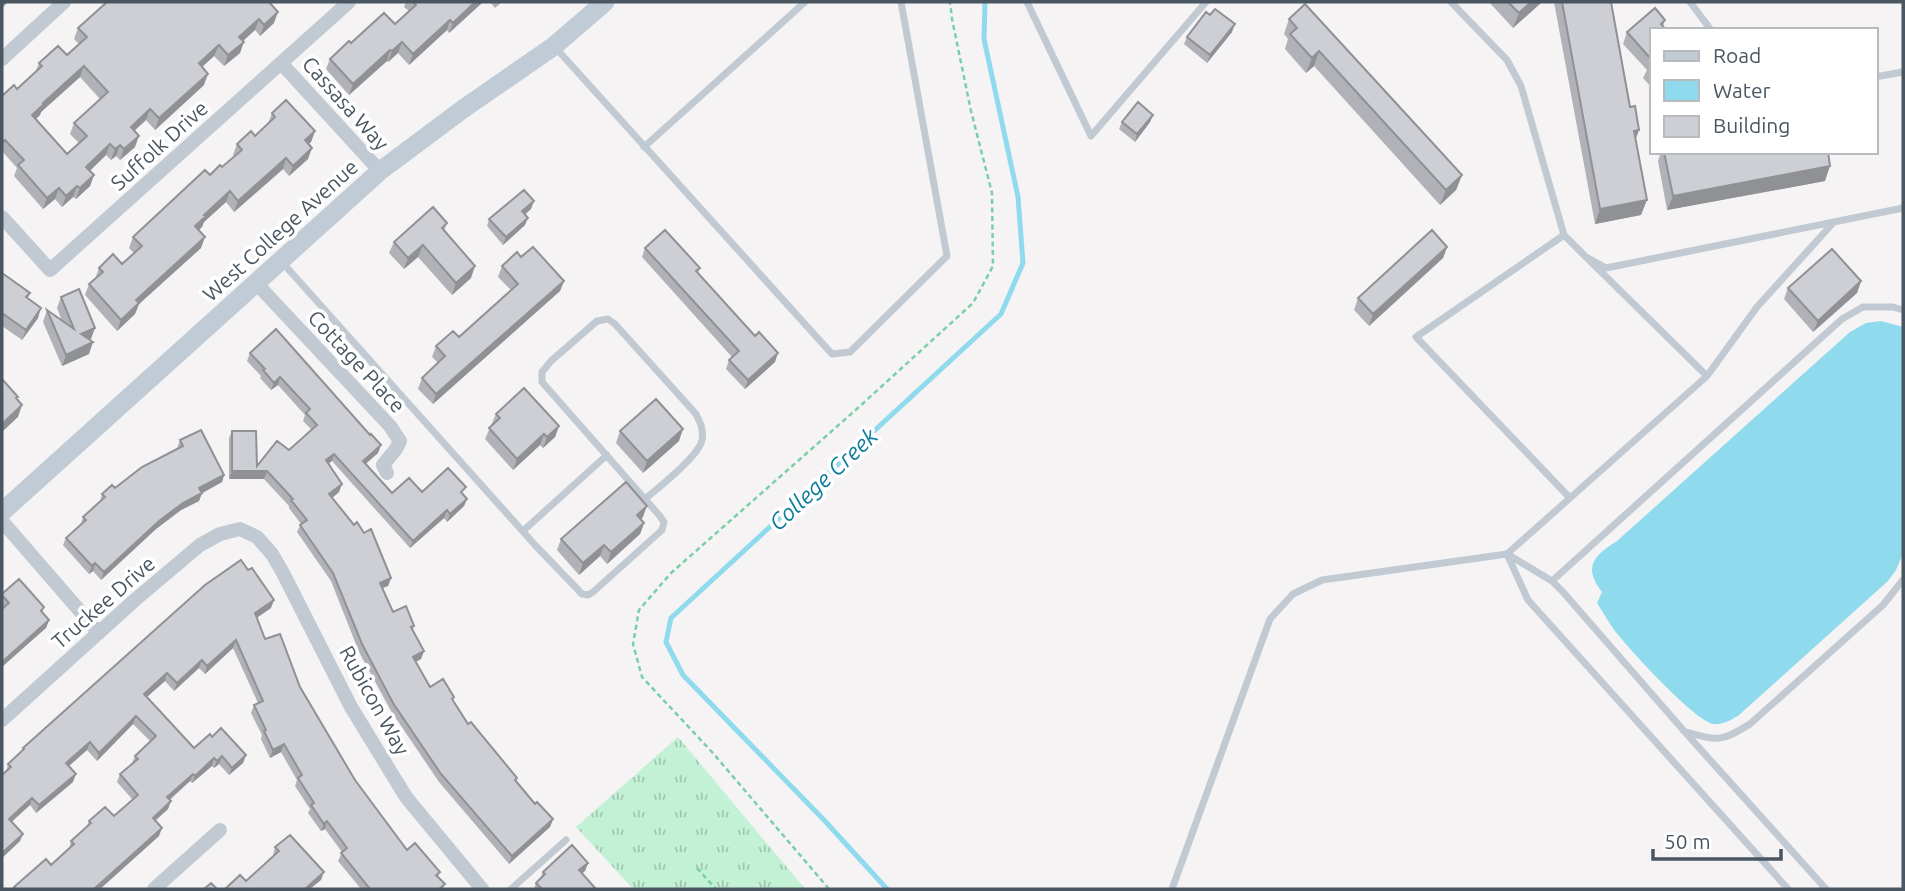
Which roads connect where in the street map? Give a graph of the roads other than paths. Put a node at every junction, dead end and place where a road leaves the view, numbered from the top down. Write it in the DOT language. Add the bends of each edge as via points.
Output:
graph roads {
  1 [pos="64,2"];
  2 [pos="349,2"];
  3 [pos="605,2"];
  4 [pos="804,2"];
  5 [pos="901,2"];
  6 [pos="1027,2"];
  7 [pos="1206,2"];
  8 [pos="1451,2"];
  9 [pos="1690,2"];
  10 [pos="1710,28"];
  11 [pos="554,46"];
  12 [pos="2,59"];
  13 [pos="282,64"];
  14 [pos="1903,72"];
  15 [pos="1877,77"];
  16 [pos="644,147"];
  17 [pos="380,171"];
  18 [pos="1903,208"];
  19 [pos="2,217"];
  20 [pos="1834,222"];
  21 [pos="1564,235"];
  22 [pos="1586,257"];
  23 [pos="281,260"];
  24 [pos="256,283"];
  25 [pos="1903,310"];
  26 [pos="1707,376"];
  27 [pos="607,455"];
  28 [pos="387,472"];
  29 [pos="1570,498"];
  30 [pos="645,499"];
  31 [pos="2,512"];
  32 [pos="2,521"];
  33 [pos="240,529"];
  34 [pos="523,531"];
  35 [pos="1507,554"];
  36 [pos="1903,580"];
  37 [pos="1552,581"];
  38 [pos="99,632"];
  39 [pos="2,720"];
  40 [pos="1684,732"];
  41 [pos="219,830"];
  42 [pos="566,841"];
  43 [pos="154,889"];
  44 [pos="482,889"];
  45 [pos="511,889"];
  46 [pos="1172,889"];
  47 [pos="1788,889"];
  48 [pos="1826,889"];
  1 -- 12 [label="street"];
  2 -- 13 [label="street, Suffolk Drive"];
  3 -- 11 [label="main road, West College Avenue"];
  4 -- 16 [label="lane"];
  5 -- 16 [label="lane" via="947,256 850,352 832,354"];
  6 -- 7 [label="lane" via="1091,136"];
  8 -- 21 [label="lane" via="1507,60 1521,86"];
  9 -- 10 [label="lane"];
  11 -- 16 [label="lane"];
  11 -- 17 [label="main road, West College Avenue"];
  13 -- 17 [label="street, Cassasa Way"];
  13 -- 19 [label="street, Suffolk Drive" via="50,271"];
  14 -- 15 [label="lane"];
  17 -- 23 [label="main road, West College Avenue"];
  18 -- 20 [label="lane"];
  20 -- 22 [label="lane" via="1605,268"];
  20 -- 26 [label="lane" via="1757,307"];
  21 -- 22 [label="lane"];
  21 -- 29 [label="lane" via="1416,337"];
  22 -- 26 [label="lane"];
  23 -- 24 [label="main road, West College Avenue"];
  23 -- 34 [label="lane"];
  24 -- 28 [label="street, Cottage Place" via="390,426 400,441 383,465"];
  24 -- 31 [label="main road, West College Avenue"];
  25 -- 37 [label="lane" via="1863,307 1842,319"];
  26 -- 29 [label="lane"];
  27 -- 30 [label="lane"];
  27 -- 30 [label="lane" via="542,382 542,372 597,321 608,319 701,424 702,443 695,453"];
  27 -- 34 [label="lane"];
  29 -- 35 [label="lane"];
  30 -- 34 [label="lane" via="664,522 662,530 587,595"];
  32 -- 38 [label="street"];
  33 -- 38 [label="street, Truckee Drive" via="200,545"];
  33 -- 44 [label="street, Rubicon Way" via="257,537 272,554 351,707 406,797"];
  35 -- 37 [label="lane"];
  35 -- 46 [label="lane" via="1322,580 1293,594 1270,619"];
  35 -- 47 [label="lane" via="1528,600"];
  36 -- 40 [label="lane" via="1883,605 1750,724 1730,737 1712,739"];
  37 -- 40 [label="lane"];
  38 -- 39 [label="street, Truckee Drive"];
  40 -- 48 [label="lane"];
  41 -- 43 [label="street"];
  42 -- 45 [label="lane"];
}
